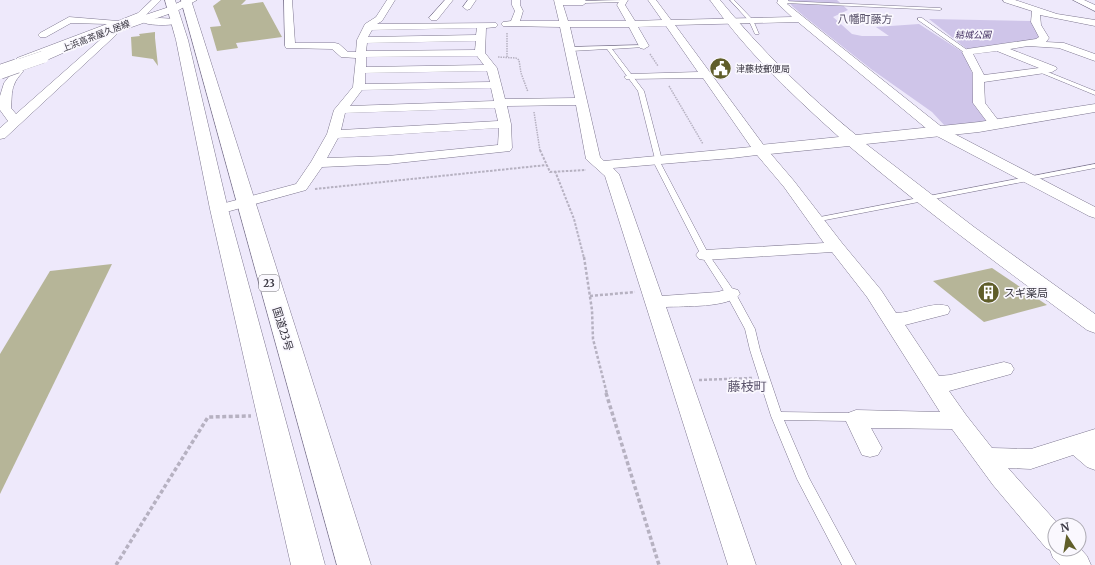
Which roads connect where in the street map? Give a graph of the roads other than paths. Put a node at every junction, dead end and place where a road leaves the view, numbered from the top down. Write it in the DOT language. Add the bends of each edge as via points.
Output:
graph roads {
  1 [pos="288,0"];
  2 [pos="391,0"];
  3 [pos="449,0"];
  4 [pos="512,0"];
  5 [pos="516,0"];
  6 [pos="624,0"];
  7 [pos="652,0"];
  8 [pos="715,0"];
  9 [pos="732,0"];
  10 [pos="1007,0"];
  11 [pos="1077,0"];
  12 [pos="558,1"];
  13 [pos="783,1"];
  14 [pos="583,2"];
  15 [pos="179,5"];
  16 [pos="147,9"];
  17 [pos="940,9"];
  18 [pos="1095,9"];
  19 [pos="1036,11"];
  20 [pos="434,18"];
  21 [pos="801,19"];
  22 [pos="920,19"];
  23 [pos="731,21"];
  24 [pos="751,21"];
  25 [pos="120,22"];
  26 [pos="669,23"];
  27 [pos="1095,23"];
  28 [pos="509,24"];
  29 [pos="564,24"];
  30 [pos="631,24"];
  31 [pos="482,25"];
  32 [pos="369,27"];
  33 [pos="43,34"];
  34 [pos="112,34"];
  35 [pos="757,34"];
  36 [pos="480,38"];
  37 [pos="362,40"];
  38 [pos="1029,44"];
  39 [pos="644,46"];
  40 [pos="609,48"];
  41 [pos="998,48"];
  42 [pos="571,49"];
  43 [pos="967,52"];
  44 [pos="49,54"];
  45 [pos="362,55"];
  46 [pos="482,55"];
  47 [pos="1095,58"];
  48 [pos="492,68"];
  49 [pos="360,70"];
  50 [pos="1041,71"];
  51 [pos="0,72"];
  52 [pos="707,75"];
  53 [pos="630,77"];
  54 [pos="978,79"];
  55 [pos="496,85"];
  56 [pos="359,87"];
  57 [pos="1095,93"];
  58 [pos="582,101"];
  59 [pos="501,104"];
  60 [pos="1095,108"];
  61 [pos="340,110"];
  62 [pos="15,121"];
  63 [pos="0,122"];
  64 [pos="505,124"];
  65 [pos="995,124"];
  66 [pos="938,131"];
  67 [pos="333,134"];
  68 [pos="0,135"];
  69 [pos="852,140"];
  70 [pos="760,150"];
  71 [pos="657,160"];
  72 [pos="318,163"];
  73 [pos="1095,166"];
  74 [pos="603,167"];
  75 [pos="1030,178"];
  76 [pos="925,199"];
  77 [pos="246,203"];
  78 [pos="1088,204"];
  79 [pos="219,209"];
  80 [pos="1095,213"];
  81 [pos="816,220"];
  82 [pos="836,247"];
  83 [pos="705,255"];
  84 [pos="731,294"];
  85 [pos="653,296"];
  86 [pos="941,310"];
  87 [pos="890,319"];
  88 [pos="1095,325"];
  89 [pos="1004,369"];
  90 [pos="934,384"];
  91 [pos="777,416"];
  92 [pos="856,419"];
  93 [pos="958,421"];
  94 [pos="1086,441"];
  95 [pos="870,448"];
  96 [pos="986,457"];
  97 [pos="1095,460"];
  98 [pos="1047,531"];
  99 [pos="1070,557"];
  100 [pos="308,565"];
  101 [pos="354,565"];
  102 [pos="742,565"];
  103 [pos="849,565"];
  104 [pos="1077,565"];
  1 -- 45 [label="street" via="290,46 335,46 345,55"];
  2 -- 32 [label="street" via="379,19"];
  3 -- 20 [label="street"];
  4 -- 5 [label="street"];
  5 -- 28 [label="street" via="519,11"];
  6 -- 14 [label="lane"];
  6 -- 30 [label="street" via="621,5"];
  7 -- 26 [label="street"];
  8 -- 23 [label="main road"];
  9 -- 24 [label="lane"];
  10 -- 19 [label="street"];
  11 -- 18 [label="street"];
  12 -- 14 [label="street"];
  12 -- 29 [label="street"];
  13 -- 17 [label="lane"];
  13 -- 21 [label="street" via="781,3"];
  15 -- 16 [label="street"];
  15 -- 16 [label="street"];
  15 -- 34 [label="street" via="165,15"];
  15 -- 44 [label="main road, 上浜高茶屋久居線"];
  15 -- 77 [label="main road, 国道23号 / 23"];
  15 -- 79 [label="main road"];
  16 -- 25 [label="street" via="141,15"];
  18 -- 19 [label="street"];
  19 -- 27 [label="street"];
  19 -- 38 [label="street" via="1036,24 1044,38"];
  21 -- 24 [label="street"];
  21 -- 66 [label="street"];
  22 -- 43 [label="lane"];
  23 -- 24 [label="street"];
  23 -- 26 [label="street"];
  23 -- 69 [label="main road" via="778,73"];
  24 -- 35 [label="lane"];
  25 -- 33 [label="street" via="68,20"];
  25 -- 62 [label="street" via="21,60 20,70 11,78 6,92 5,108"];
  26 -- 30 [label="street"];
  26 -- 52 [label="street"];
  28 -- 29 [label="street"];
  28 -- 31 [label="street"];
  29 -- 30 [label="street"];
  29 -- 42 [label="street"];
  30 -- 39 [label="street"];
  31 -- 32 [label="street"];
  31 -- 36 [label="street"];
  32 -- 37 [label="street"];
  34 -- 44 [label="street"];
  34 -- 62 [label="street"];
  36 -- 37 [label="street"];
  36 -- 46 [label="street"];
  37 -- 45 [label="street"];
  38 -- 41 [label="street"];
  38 -- 47 [label="street" via="1060,45"];
  39 -- 40 [label="lane"];
  40 -- 42 [label="lane"];
  40 -- 53 [label="lane"];
  41 -- 43 [label="street"];
  41 -- 50 [label="street" via="1052,69"];
  42 -- 58 [label="street"];
  43 -- 54 [label="street" via="978,73"];
  44 -- 51 [label="main road, 上浜高茶屋久居線, bridge"];
  45 -- 46 [label="street"];
  45 -- 49 [label="street"];
  46 -- 48 [label="street"];
  48 -- 49 [label="street"];
  48 -- 55 [label="street"];
  49 -- 56 [label="street"];
  50 -- 54 [label="street"];
  50 -- 57 [label="lane"];
  52 -- 53 [label="street"];
  52 -- 70 [label="street"];
  53 -- 71 [label="lane" via="641,91"];
  54 -- 65 [label="street" via="979,103"];
  55 -- 56 [label="street"];
  55 -- 59 [label="street"];
  56 -- 61 [label="street"];
  58 -- 59 [label="street"];
  58 -- 74 [label="street" via="593,159"];
  59 -- 61 [label="street"];
  59 -- 64 [label="street"];
  60 -- 65 [label="main road"];
  61 -- 67 [label="street"];
  62 -- 63 [label="street"];
  62 -- 68 [label="street"];
  64 -- 67 [label="street"];
  64 -- 72 [label="street" via="505,148 388,160"];
  65 -- 66 [label="main road"];
  66 -- 69 [label="main road"];
  66 -- 75 [label="street"];
  67 -- 72 [label="street"];
  69 -- 70 [label="main road"];
  69 -- 76 [label="main road"];
  70 -- 71 [label="street"];
  70 -- 81 [label="street"];
  71 -- 74 [label="street"];
  71 -- 83 [label="lane" via="684,219"];
  72 -- 77 [label="street" via="301,187"];
  73 -- 75 [label="lane"];
  74 -- 85 [label="street" via="612,174"];
  75 -- 76 [label="lane"];
  75 -- 78 [label="street"];
  76 -- 81 [label="lane"];
  76 -- 88 [label="main road"];
  77 -- 79 [label="street"];
  77 -- 101 [label="main road, 国道23号 / 23"];
  78 -- 80 [label="street"];
  79 -- 100 [label="main road"];
  81 -- 82 [label="street"];
  82 -- 83 [label="street" via="752,250"];
  82 -- 87 [label="street" via="874,294"];
  83 -- 84 [label="lane"];
  84 -- 85 [label="street" via="722,298"];
  84 -- 91 [label="lane" via="750,329"];
  85 -- 102 [label="street"];
  86 -- 87 [label="street" via="904,319"];
  87 -- 90 [label="street"];
  89 -- 90 [label="street" via="950,383"];
  90 -- 93 [label="street"];
  91 -- 92 [label="lane"];
  91 -- 103 [label="lane" via="803,480"];
  92 -- 93 [label="street"];
  92 -- 95 [label="street"];
  93 -- 96 [label="street"];
  94 -- 96 [label="street" via="1031,459"];
  94 -- 97 [label="street"];
  96 -- 98 [label="street"];
  99 -- 104 [label="street"];
}
